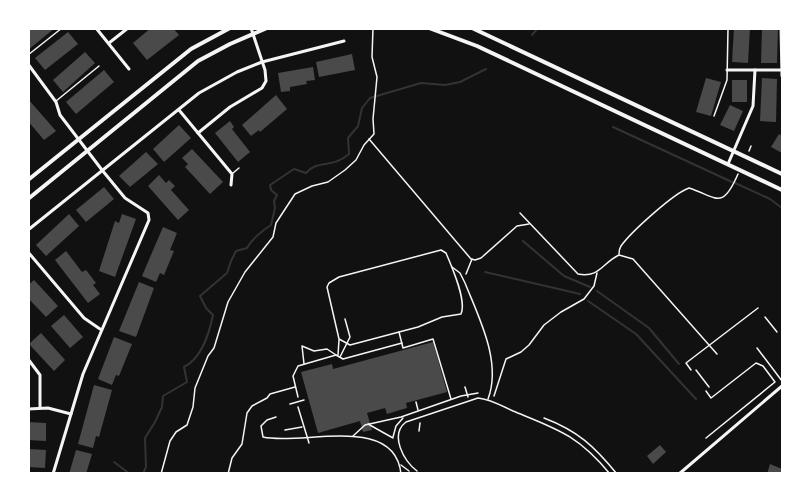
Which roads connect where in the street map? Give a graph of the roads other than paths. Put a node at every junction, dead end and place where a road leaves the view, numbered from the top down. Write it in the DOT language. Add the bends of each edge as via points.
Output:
graph roads {
  1 [pos="62,28"];
  2 [pos="96,28"];
  3 [pos="128,28"];
  4 [pos="230,28"];
  5 [pos="251,28"];
  6 [pos="267,28"];
  7 [pos="429,28"];
  8 [pos="451,28"];
  9 [pos="472,28"];
  10 [pos="781,28"];
  11 [pos="728,29"];
  12 [pos="253,34"];
  13 [pos="448,34"];
  14 [pos="345,41"];
  15 [pos="109,43"];
  16 [pos="28,55"];
  17 [pos="262,62"];
  18 [pos="28,64"];
  19 [pos="99,66"];
  20 [pos="129,69"];
  21 [pos="728,69"];
  22 [pos="755,70"];
  23 [pos="782,70"];
  24 [pos="783,76"];
  25 [pos="56,102"];
  26 [pos="179,110"];
  27 [pos="714,116"];
  28 [pos="198,133"];
  29 [pos="79,139"];
  30 [pos="734,150"];
  31 [pos="88,151"];
  32 [pos="728,164"];
  33 [pos="239,168"];
  34 [pos="102,170"];
  35 [pos="232,174"];
  36 [pos="783,174"];
  37 [pos="28,180"];
  38 [pos="231,185"];
  39 [pos="783,190"];
  40 [pos="28,199"];
  41 [pos="28,230"];
  42 [pos="28,252"];
  43 [pos="452,267"];
  44 [pos="765,317"];
  45 [pos="101,329"];
  46 [pos="777,332"];
  47 [pos="758,348"];
  48 [pos="28,359"];
  49 [pos="696,370"];
  50 [pos="783,381"];
  51 [pos="783,386"];
  52 [pos="709,387"];
  53 [pos="304,400"];
  54 [pos="487,400"];
  55 [pos="290,404"];
  56 [pos="40,408"];
  57 [pos="28,409"];
  58 [pos="70,414"];
  59 [pos="417,471"];
  60 [pos="53,474"];
  61 [pos="610,474"];
  62 [pos="679,474"];
  1 -- 16 [label="lane"];
  2 -- 15 [label="street"];
  3 -- 15 [label="street"];
  4 -- 29 [label="street" via="191,49"];
  5 -- 12 [label="street"];
  6 -- 12 [label="street"];
  7 -- 13 [label="street"];
  8 -- 13 [label="street"];
  9 -- 30 [label="street"];
  10 -- 23 [label="street"];
  11 -- 21 [label="lane"];
  12 -- 17 [label="street"];
  12 -- 31 [label="street" via="198,61"];
  13 -- 32 [label="street"];
  14 -- 17 [label="street"];
  15 -- 20 [label="street"];
  17 -- 26 [label="street" via="199,93"];
  17 -- 28 [label="street" via="266,75 262,88"];
  18 -- 25 [label="street"];
  19 -- 25 [label="lane"];
  21 -- 22 [label="street"];
  21 -- 27 [label="lane"];
  22 -- 23 [label="street"];
  22 -- 30 [label="street" via="753,106"];
  23 -- 24 [label="street"];
  25 -- 29 [label="street" via="60,115"];
  26 -- 28 [label="street"];
  26 -- 34 [label="street"];
  28 -- 35 [label="street"];
  29 -- 31 [label="street"];
  29 -- 37 [label="street"];
  30 -- 32 [label="street"];
  30 -- 36 [label="street"];
  31 -- 34 [label="street"];
  31 -- 40 [label="street"];
  32 -- 39 [label="street"];
  33 -- 35 [label="lane"];
  34 -- 41 [label="street"];
  34 -- 45 [label="street" via="125,198 148,213 149,220"];
  35 -- 38 [label="street"];
  42 -- 45 [label="street" via="84,318"];
  43 -- 54 [label="lane" via="463,280 492,361"];
  44 -- 46 [label="lane"];
  45 -- 58 [label="street"];
  47 -- 50 [label="lane"];
  48 -- 56 [label="street" via="40,375"];
  49 -- 52 [label="lane"];
  51 -- 62 [label="street"];
  53 -- 55 [label="lane"];
  54 -- 59 [label="lane" via="469,399 402,425 400,444 409,464"];
  54 -- 61 [label="lane" via="573,437"];
  56 -- 57 [label="street"];
  56 -- 58 [label="street"];
  58 -- 60 [label="street"];
}
